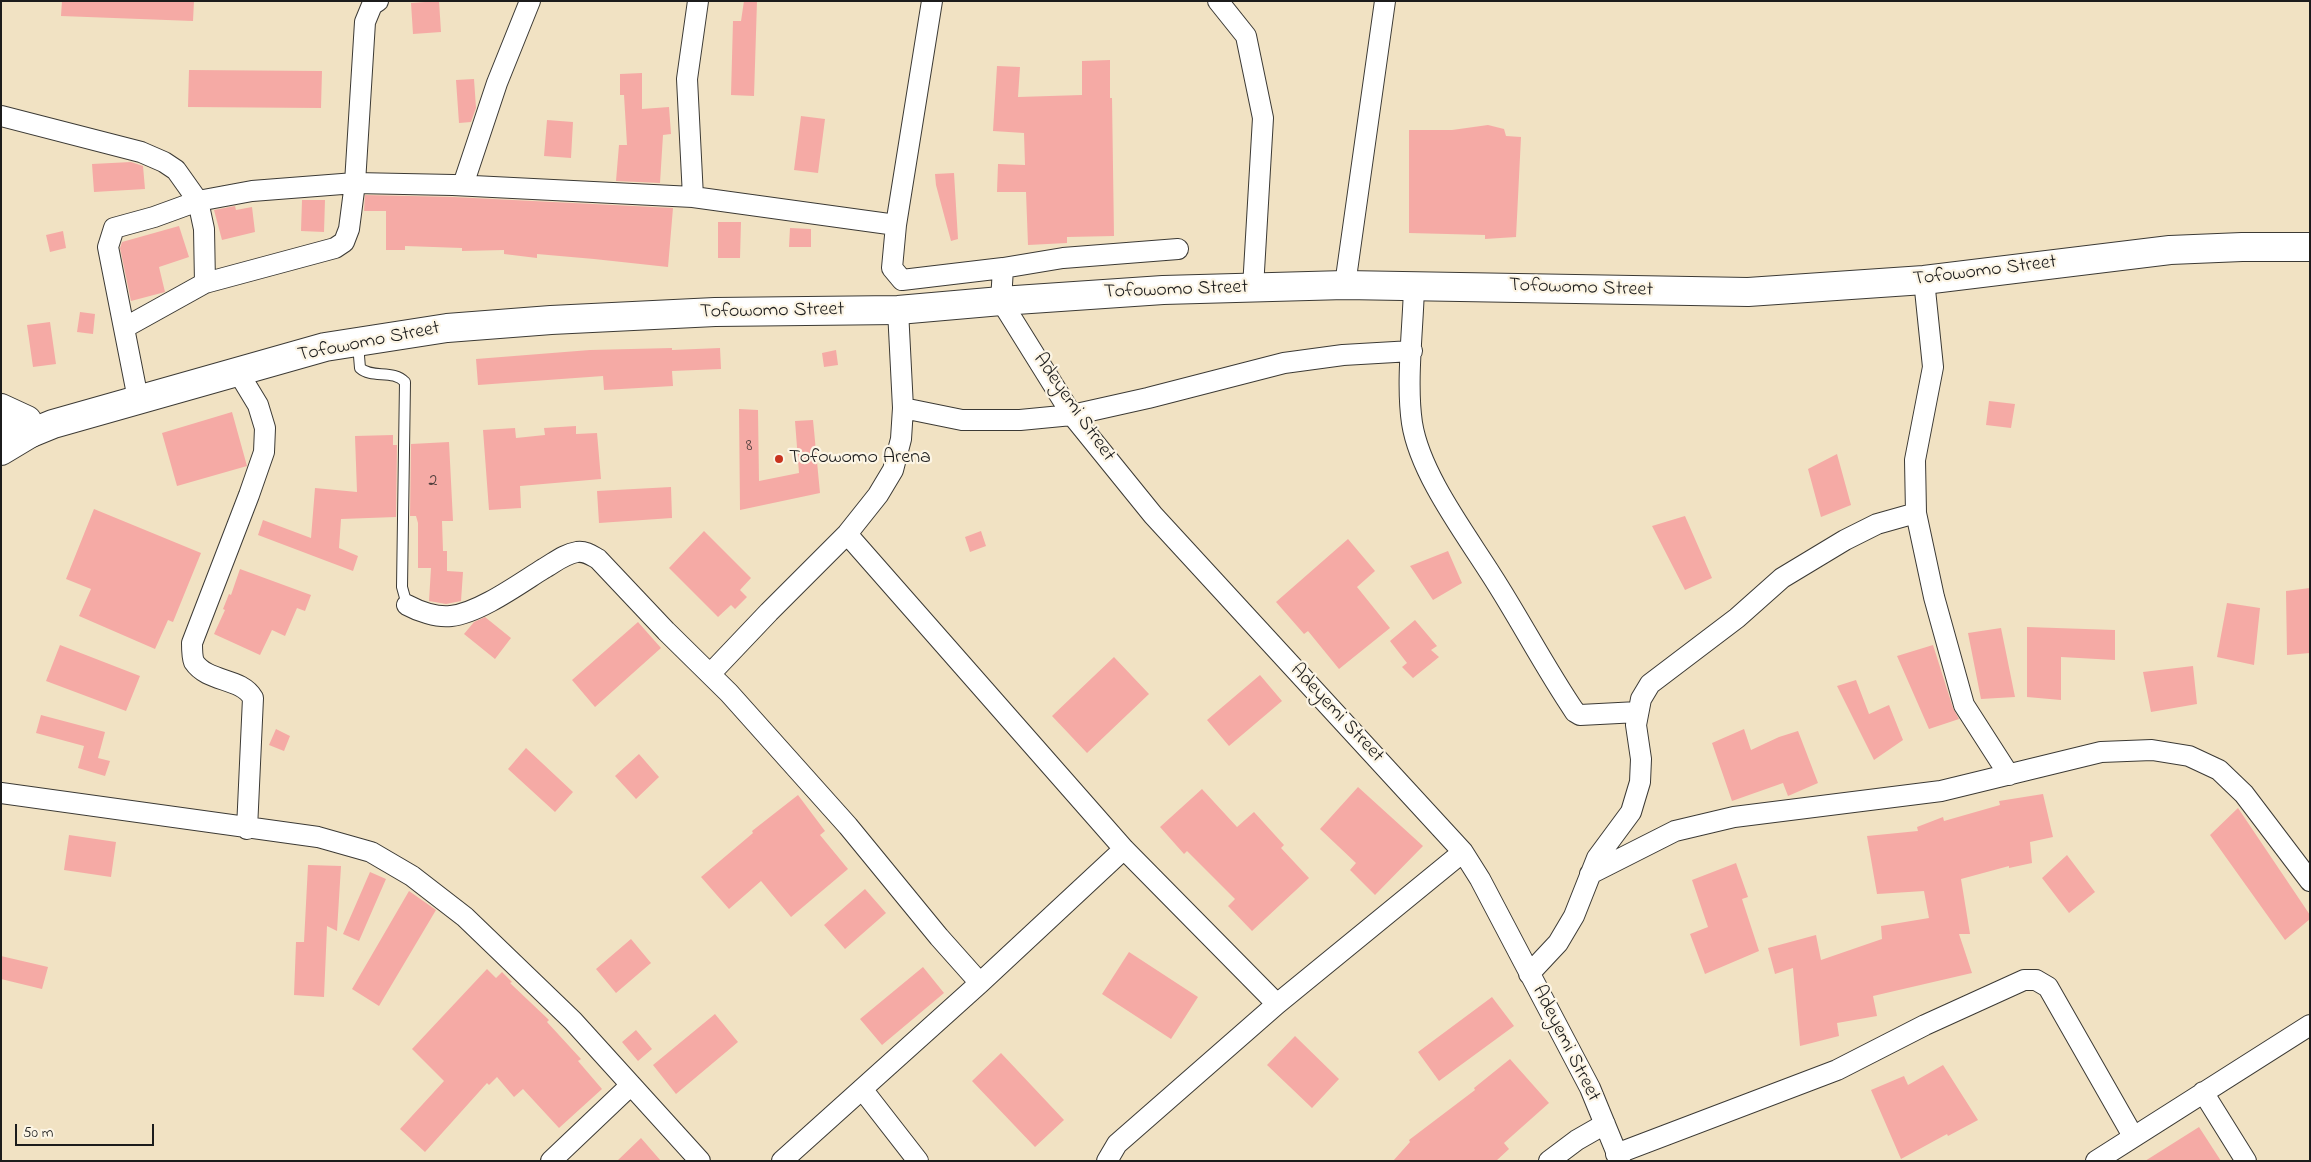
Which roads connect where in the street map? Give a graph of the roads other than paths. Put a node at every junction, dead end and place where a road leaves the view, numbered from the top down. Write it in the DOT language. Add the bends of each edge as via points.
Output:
graph roads {
  1 [pos="378,1"];
  2 [pos="530,1"];
  3 [pos="698,1"];
  4 [pos="932,1"];
  5 [pos="1218,1"];
  6 [pos="1385,1"];
  7 [pos="1,116"];
  8 [pos="355,183"];
  9 [pos="463,185"];
  10 [pos="693,198"];
  11 [pos="198,201"];
  12 [pos="896,224"];
  13 [pos="2310,247"];
  14 [pos="1178,249"];
  15 [pos="1002,268"];
  16 [pos="1924,280"];
  17 [pos="205,283"];
  18 [pos="1345,285"];
  19 [pos="1414,287"];
  20 [pos="1253,288"];
  21 [pos="1002,301"];
  22 [pos="898,310"];
  23 [pos="124,328"];
  24 [pos="358,342"];
  25 [pos="1412,351"];
  26 [pos="238,372"];
  27 [pos="138,399"];
  28 [pos="1,408"];
  29 [pos="903,408"];
  30 [pos="1072,415"];
  31 [pos="28,424"];
  32 [pos="1,438"];
  33 [pos="1,452"];
  34 [pos="1916,513"];
  35 [pos="847,534"];
  36 [pos="407,605"];
  37 [pos="711,673"];
  38 [pos="1638,712"];
  39 [pos="2009,774"];
  40 [pos="1,793"];
  41 [pos="247,829"];
  42 [pos="1124,849"];
  43 [pos="1463,852"];
  44 [pos="1590,874"];
  45 [pos="2310,880"];
  46 [pos="1530,974"];
  47 [pos="980,983"];
  48 [pos="1277,1004"];
  49 [pos="2310,1025"];
  50 [pos="631,1085"];
  51 [pos="862,1089"];
  52 [pos="2203,1092"];
  53 [pos="1605,1124"];
  54 [pos="2133,1136"];
  55 [pos="1618,1157"];
  56 [pos="551,1161"];
  57 [pos="700,1161"];
  58 [pos="782,1161"];
  59 [pos="918,1161"];
  60 [pos="1107,1161"];
  61 [pos="1549,1161"];
  62 [pos="2096,1161"];
  63 [pos="2246,1161"];
  1 -- 8 [label="street" via="372,5 364,22"];
  2 -- 9 [label="street" via="497,83"];
  3 -- 10 [label="street" via="687,79"];
  4 -- 12 [label="street"];
  5 -- 20 [label="street" via="1246,36 1262,118"];
  6 -- 18 [label="street"];
  7 -- 11 [label="street" via="141,152 176,170"];
  8 -- 9 [label="street"];
  8 -- 11 [label="street" via="252,191"];
  8 -- 17 [label="street" via="349,229 344,242 335,248"];
  9 -- 10 [label="street"];
  10 -- 12 [label="street"];
  11 -- 17 [label="street" via="204,229"];
  11 -- 23 [label="street" via="114,228 108,247"];
  12 -- 15 [label="street" via="892,268 902,280"];
  13 -- 16 [label="street, Tofowomo Street" via="2170,250"];
  14 -- 15 [label="street" via="1063,258"];
  15 -- 21 [label="street"];
  16 -- 19 [label="street, Tofowomo Street" via="1748,292"];
  16 -- 34 [label="street" via="1933,368 1916,460"];
  17 -- 23 [label="street"];
  18 -- 19 [label="street, Tofowomo Street"];
  18 -- 20 [label="street, Tofowomo Street"];
  19 -- 25 [label="street"];
  20 -- 21 [label="street, Tofowomo Street" via="1163,290"];
  21 -- 22 [label="street, Tofowomo Street"];
  21 -- 30 [label="street, Adeyemi Street"];
  22 -- 24 [label="street, Tofowomo Street" via="715,312 551,320 447,328"];
  22 -- 29 [label="street"];
  23 -- 27 [label="street"];
  24 -- 26 [label="street, Tofowomo Street"];
  24 -- 36 [label="lane" via="360,368 365,372 392,375 405,382 402,587"];
  25 -- 30 [label="street" via="1342,355 1284,364"];
  25 -- 38 [label="street" via="1412,424 1422,455 1454,519 1492,576 1551,677 1580,715"];
  26 -- 27 [label="street, Tofowomo Street"];
  26 -- 41 [label="street" via="258,405 265,428 264,452 192,643 193,661 205,673 248,689 253,698"];
  27 -- 31 [label="street, Tofowomo Street"];
  28 -- 31 [label="street"];
  29 -- 30 [label="street" via="962,420 1020,420"];
  29 -- 35 [label="street" via="901,439 893,470"];
  30 -- 43 [label="street, Adeyemi Street" via="1153,515"];
  31 -- 32 [label="street, Tofowomo Street"];
  31 -- 33 [label="street"];
  34 -- 38 [label="street" via="1876,524 1782,578 1737,618 1650,684"];
  34 -- 39 [label="street" via="1934,598 1964,705"];
  35 -- 37 [label="street"];
  35 -- 42 [label="street"];
  36 -- 37 [label="street" via="418,611 450,617 506,593 562,557 587,552 609,569 666,631"];
  37 -- 47 [label="street" via="848,826"];
  38 -- 44 [label="street" via="1636,725 1641,759 1638,790 1631,812 1597,858"];
  39 -- 44 [label="street" via="1941,791 1734,817 1675,831"];
  39 -- 45 [label="street" via="2101,752 2152,750 2189,756 2220,770 2244,794"];
  40 -- 41 [label="street"];
  41 -- 50 [label="street" via="345,844 371,852 412,876 465,918 573,1021"];
  42 -- 47 [label="street"];
  42 -- 48 [label="street"];
  43 -- 46 [label="street, Adeyemi Street"];
  43 -- 48 [label="street"];
  44 -- 46 [label="street" via="1570,923"];
  46 -- 53 [label="street, Adeyemi Street" via="1590,1088"];
  47 -- 51 [label="street"];
  48 -- 60 [label="street" via="1117,1144"];
  49 -- 52 [label="street"];
  50 -- 56 [label="street"];
  50 -- 57 [label="street"];
  51 -- 58 [label="street"];
  51 -- 59 [label="street"];
  52 -- 54 [label="street"];
  52 -- 63 [label="street"];
  53 -- 55 [label="street, Adeyemi Street"];
  53 -- 61 [label="street"];
  54 -- 55 [label="street" via="2048,987 2036,980 2024,980 1837,1070"];
  54 -- 62 [label="street"];
}
